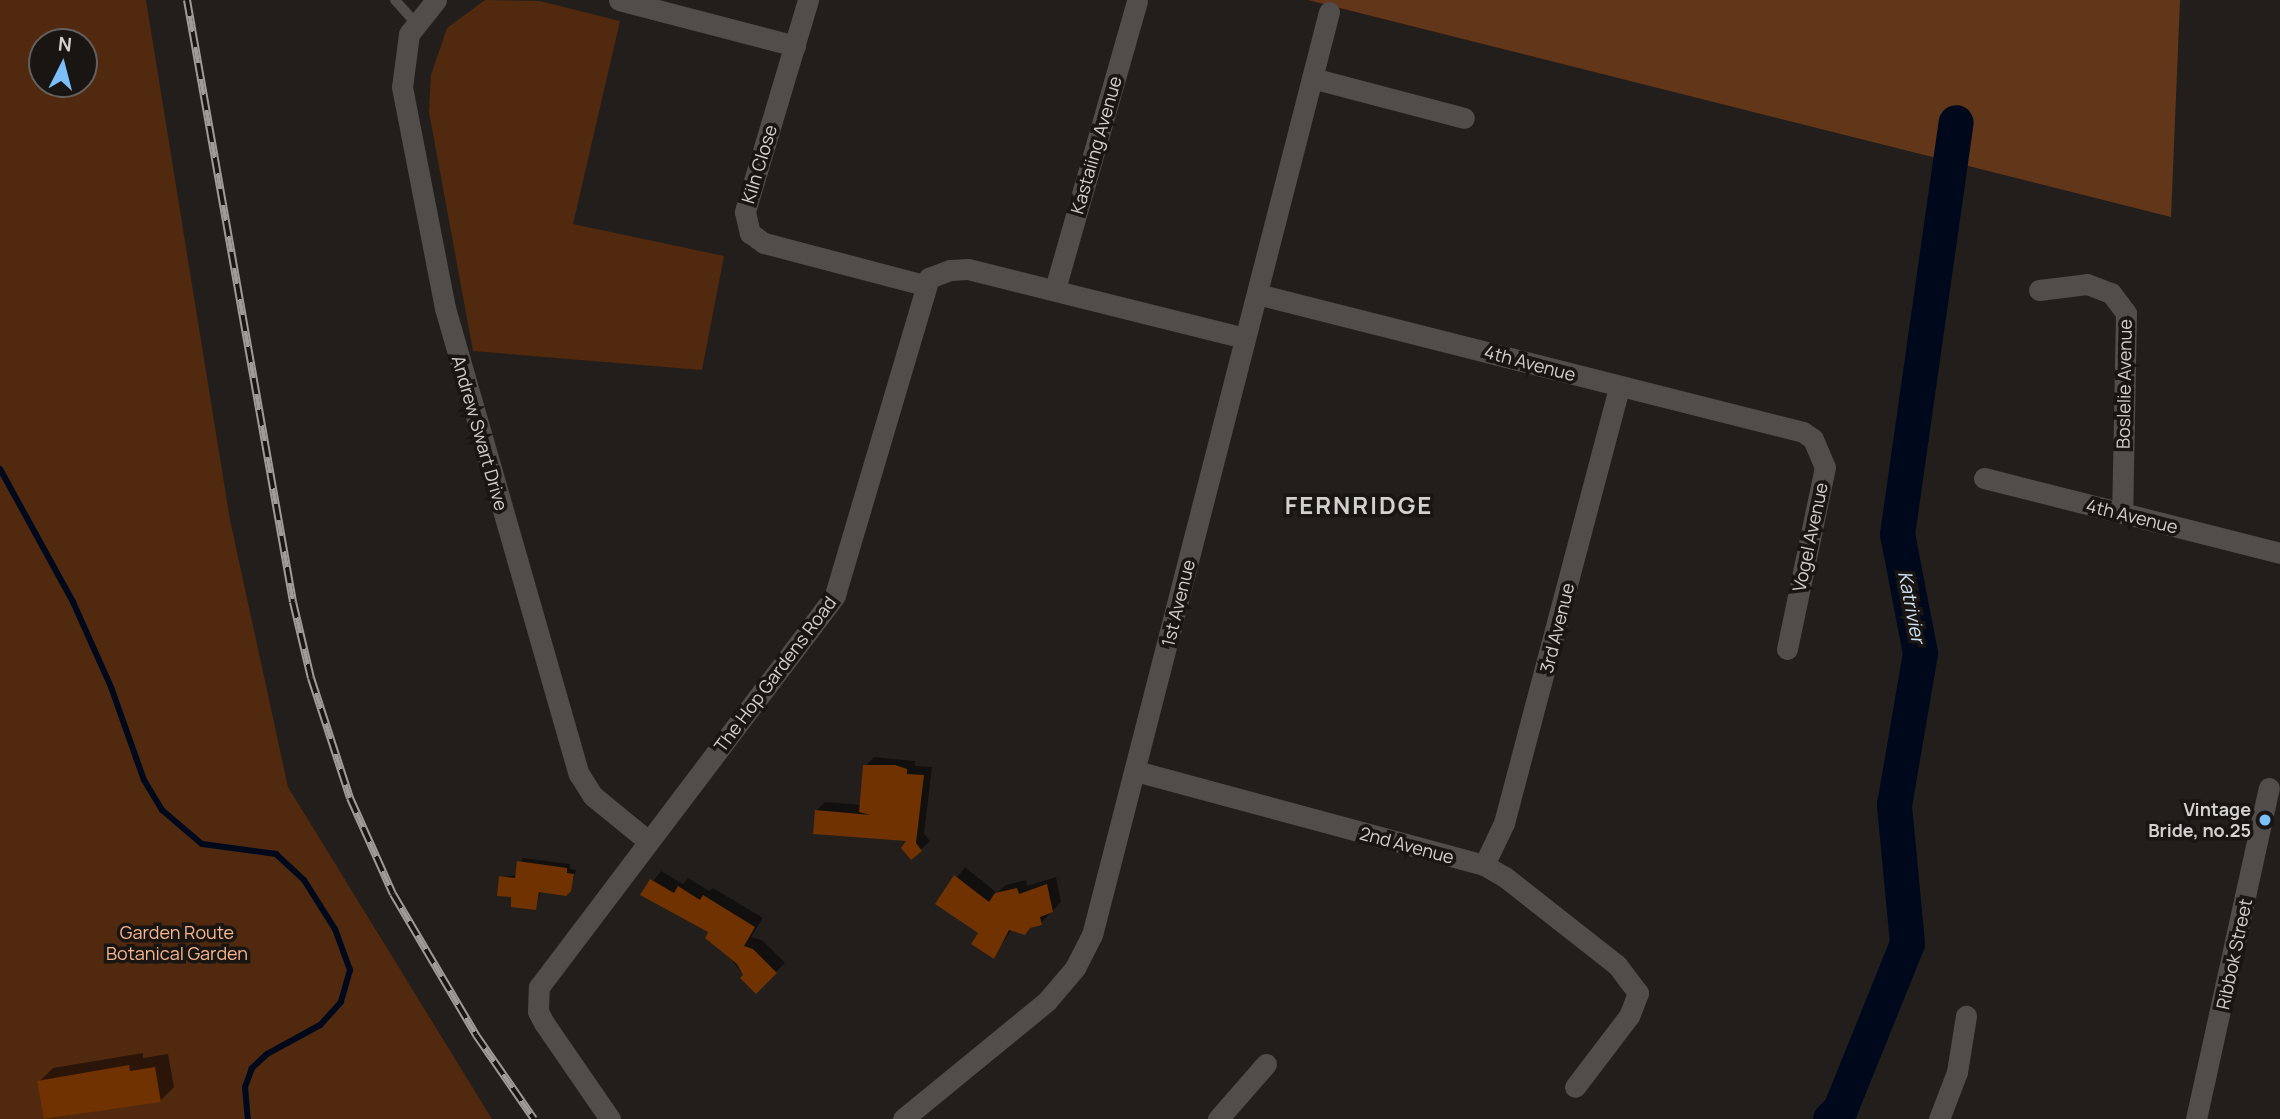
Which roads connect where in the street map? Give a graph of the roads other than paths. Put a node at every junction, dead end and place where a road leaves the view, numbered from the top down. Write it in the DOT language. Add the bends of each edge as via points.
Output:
graph roads {
  1 [pos="395,0"];
  2 [pos="436,0"];
  3 [pos="619,0"];
  4 [pos="808,0"];
  5 [pos="1137,1"];
  6 [pos="1329,12"];
  7 [pos="415,22"];
  8 [pos="795,46"];
  9 [pos="1312,78"];
  10 [pos="1464,118"];
  11 [pos="924,285"];
  12 [pos="1055,289"];
  13 [pos="2039,290"];
  14 [pos="1257,295"];
  15 [pos="1245,338"];
  16 [pos="1619,387"];
  17 [pos="1803,432"];
  18 [pos="1984,478"];
  19 [pos="2122,513"];
  20 [pos="2280,554"];
  21 [pos="1787,649"];
  22 [pos="1136,771"];
  23 [pos="2269,788"];
  24 [pos="648,841"];
  25 [pos="1484,865"];
  26 [pos="1966,1016"];
  27 [pos="1266,1064"];
  28 [pos="1575,1087"];
  29 [pos="610,1119"];
  30 [pos="903,1119"];
  31 [pos="1218,1119"];
  32 [pos="1938,1119"];
  33 [pos="2196,1119"];
  1 -- 7 [label="lane"];
  2 -- 7 [label="street, Andrew Swart Drive"];
  3 -- 8 [label="street"];
  4 -- 8 [label="street, Kiln Close"];
  5 -- 12 [label="street, Kastaiing Avenue"];
  6 -- 9 [label="street, 1st Avenue"];
  7 -- 24 [label="street, Andrew Swart Drive" via="403,58 406,112 445,308 519,572 584,785"];
  8 -- 11 [label="street, Kiln Close" via="745,212 750,233 764,243"];
  9 -- 10 [label="street"];
  9 -- 14 [label="street, 1st Avenue"];
  11 -- 12 [label="street" via="944,271 968,269"];
  11 -- 24 [label="street, The Hop Gardens Road" via="835,595"];
  12 -- 15 [label="street"];
  13 -- 19 [label="street, Boslelie Avenue" via="2087,284 2111,293 2126,313"];
  14 -- 15 [label="street, 1st Avenue"];
  14 -- 16 [label="street, 4th Avenue"];
  15 -- 22 [label="street, 1st Avenue"];
  16 -- 17 [label="street, 4th Avenue"];
  16 -- 25 [label="street, 3rd Avenue" via="1504,822"];
  17 -- 21 [label="street, Vogel Avenue" via="1819,446 1825,467"];
  18 -- 19 [label="street, 4th Avenue"];
  19 -- 20 [label="street, 4th Avenue"];
  22 -- 25 [label="street, 2nd Avenue"];
  22 -- 30 [label="street, 1st Avenue" via="1092,935 1074,968 1046,1001"];
  23 -- 33 [label="street, Ribbok Street"];
  24 -- 29 [label="street, The Hop Gardens Road" via="539,986 538,1011 544,1024"];
  25 -- 28 [label="street, 2nd Avenue" via="1572,927 1616,965 1638,993 1629,1016"];
  26 -- 32 [label="street" via="1957,1072"];
  27 -- 31 [label="street"];
}
